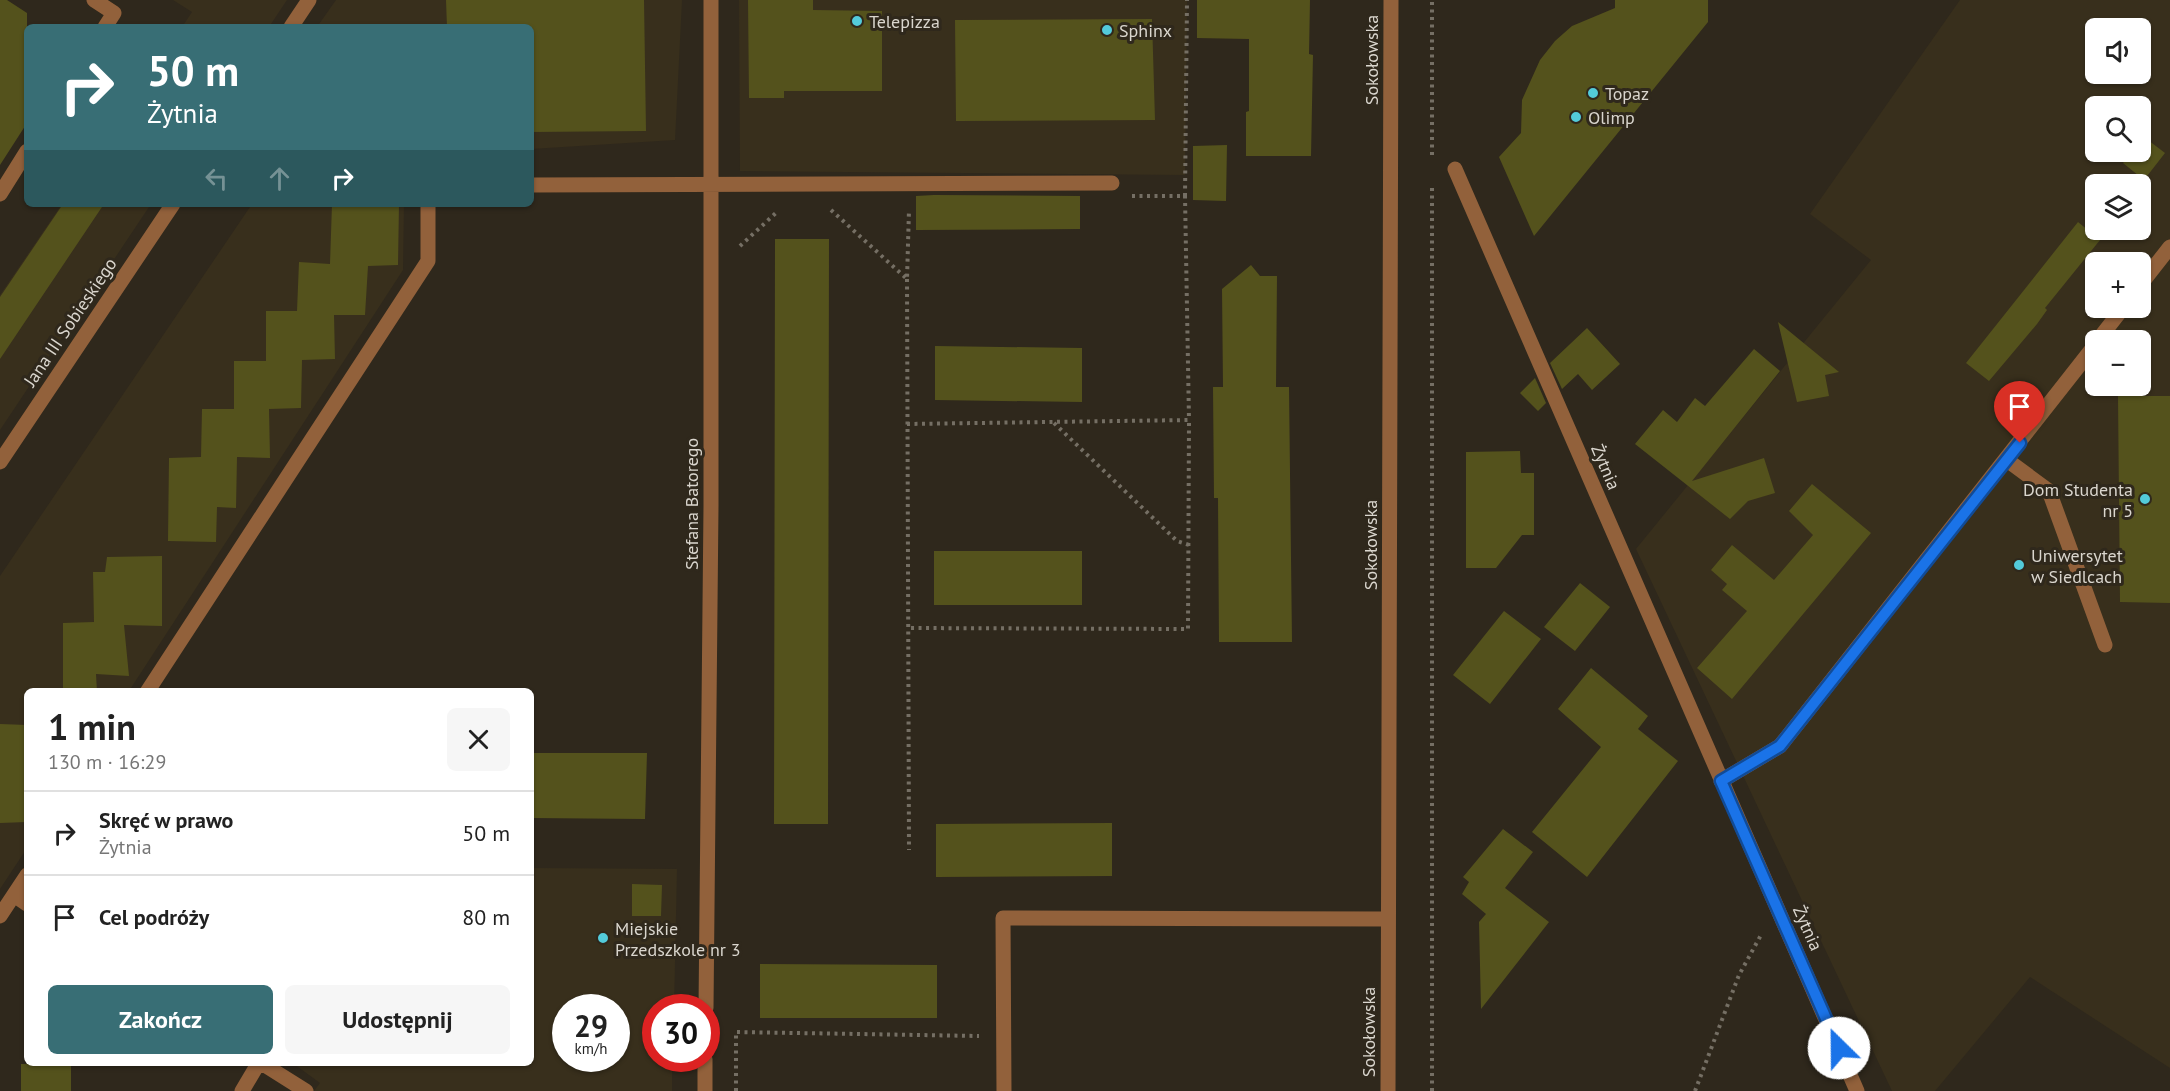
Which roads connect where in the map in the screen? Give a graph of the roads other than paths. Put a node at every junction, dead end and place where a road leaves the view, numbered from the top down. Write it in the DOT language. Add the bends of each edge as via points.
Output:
graph roads {
  1 [pos="94,0"];
  2 [pos="309,0"];
  3 [pos="711,0"];
  4 [pos="1391,0"];
  5 [pos="107,24"];
  6 [pos="293,24"];
  7 [pos="24,156"];
  8 [pos="1455,169"];
  9 [pos="711,183"];
  10 [pos="1112,183"];
  11 [pos="534,185"];
  12 [pos="0,194"];
  13 [pos="171,207"];
  14 [pos="428,207"];
  15 [pos="2170,247"];
  16 [pos="2151,271"];
  17 [pos="2115,318"];
  18 [pos="2106,330"];
  19 [pos="2085,358"];
  20 [pos="2007,459"];
  21 [pos="0,462"];
  22 [pos="2105,645"];
  23 [pos="150,688"];
  24 [pos="1721,781"];
  25 [pos="24,880"];
  26 [pos="14,895"];
  27 [pos="24,902"];
  28 [pos="0,916"];
  29 [pos="1388,919"];
  30 [pos="706,994"];
  31 [pos="259,1066"];
  32 [pos="263,1066"];
  33 [pos="705,1072"];
  34 [pos="242,1091"];
  35 [pos="306,1091"];
  36 [pos="705,1091"];
  37 [pos="1004,1091"];
  38 [pos="1388,1091"];
  39 [pos="1857,1091"];
  1 -- 5 [label="street" via="114,13"];
  2 -- 6 [label="street"];
  3 -- 9 [label="street, Stefana Batorego"];
  4 -- 29 [label="street, Sokołowska"];
  7 -- 12 [label="street"];
  8 -- 24 [label="street, Żytnia"];
  9 -- 10 [label="street"];
  9 -- 11 [label="street"];
  9 -- 30 [label="street, Stefana Batorego"];
  13 -- 21 [label="street, Jana III Sobieskiego"];
  14 -- 23 [label="street" via="428,261"];
  15 -- 16 [label="street"];
  17 -- 18 [label="street"];
  19 -- 20 [label="street"];
  20 -- 22 [label="street" via="2049,491"];
  20 -- 24 [label="street" via="1780,746"];
  24 -- 39 [label="street, Żytnia"];
  25 -- 26 [label="street"];
  26 -- 27 [label="street"];
  26 -- 28 [label="street"];
  29 -- 37 [label="street" via="1003,918"];
  29 -- 38 [label="street, Sokołowska"];
  31 -- 34 [label="street"];
  32 -- 35 [label="street"];
  33 -- 36 [label="street"];
}
